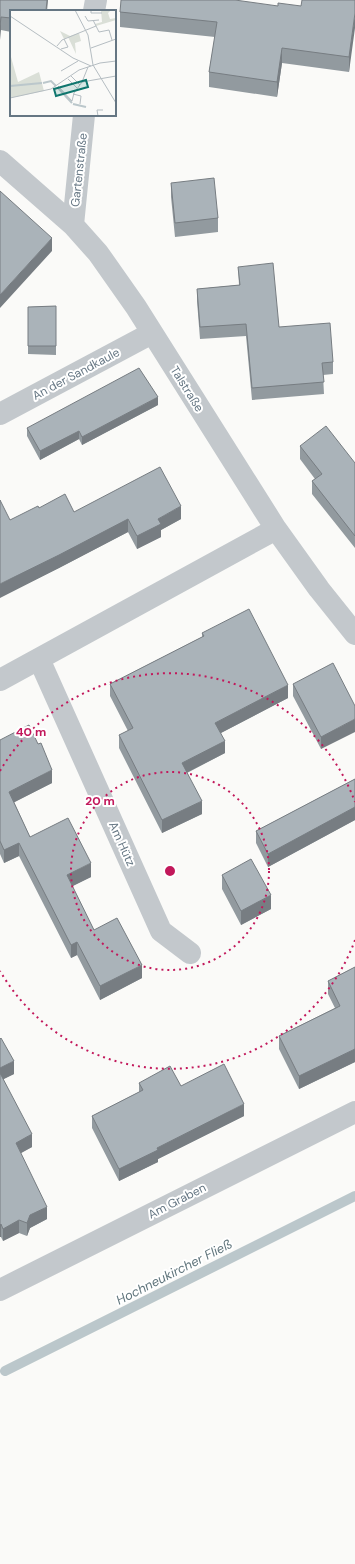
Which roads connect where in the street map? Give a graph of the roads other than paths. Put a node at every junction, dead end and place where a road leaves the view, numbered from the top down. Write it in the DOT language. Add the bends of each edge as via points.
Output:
graph roads {
  1 [pos="96,0"];
  2 [pos="94,10"];
  3 [pos="84,116"];
  4 [pos="0,161"];
  5 [pos="73,225"];
  6 [pos="152,333"];
  7 [pos="0,414"];
  8 [pos="276,530"];
  9 [pos="355,634"];
  10 [pos="39,659"];
  11 [pos="0,680"];
  12 [pos="190,953"];
  13 [pos="355,1112"];
  14 [pos="0,1290"];
  1 -- 2 [label="street"];
  3 -- 5 [label="street, Gartenstraße"];
  4 -- 5 [label="street, Talstraße"];
  5 -- 6 [label="street, Talstraße" via="98,253"];
  6 -- 7 [label="street, An der Sandkaule"];
  6 -- 8 [label="street, Talstraße"];
  8 -- 9 [label="street, Talstraße" via="319,590"];
  8 -- 10 [label="street"];
  10 -- 11 [label="street"];
  10 -- 12 [label="street, Am Hütz" via="161,930"];
  13 -- 14 [label="street, Am Graben"];
}
